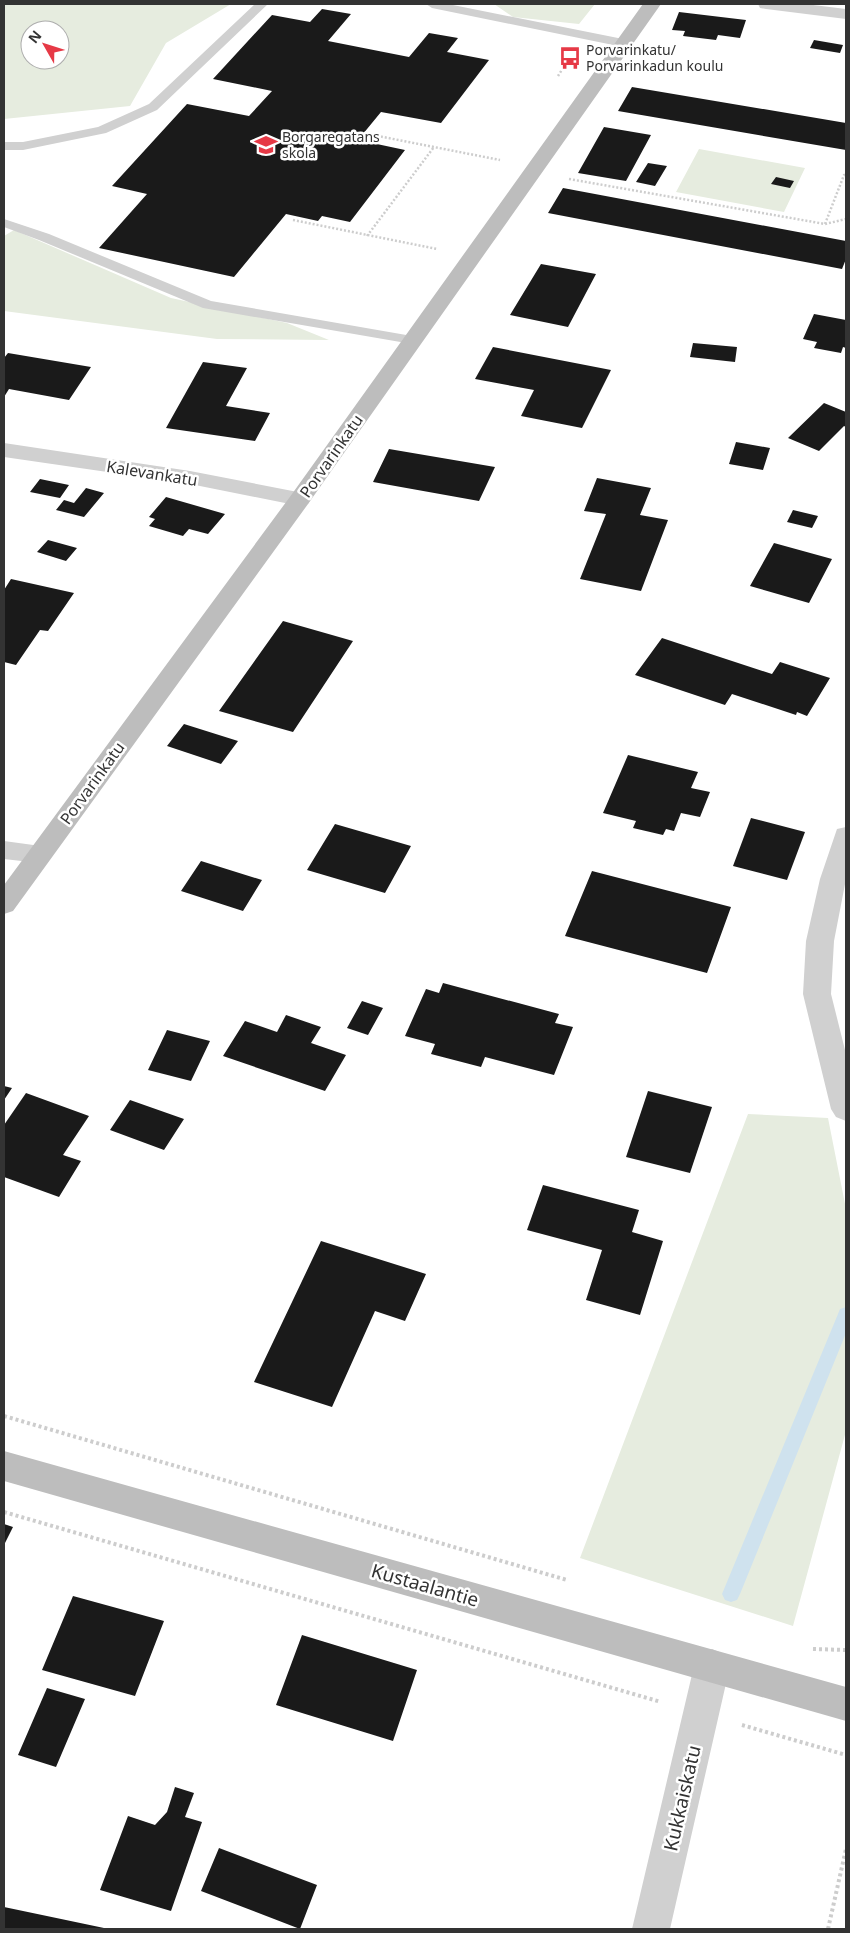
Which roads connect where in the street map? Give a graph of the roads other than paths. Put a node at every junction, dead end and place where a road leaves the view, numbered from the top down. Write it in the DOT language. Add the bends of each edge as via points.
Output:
graph roads {
  1 [pos="262,4"];
  2 [pos="432,4"];
  3 [pos="652,4"];
  4 [pos="766,4"];
  5 [pos="846,14"];
  6 [pos="623,43"];
  7 [pos="4,146"];
  8 [pos="4,223"];
  9 [pos="412,340"];
  10 [pos="4,450"];
  11 [pos="300,500"];
  12 [pos="846,836"];
  13 [pos="4,850"];
  14 [pos="39,854"];
  15 [pos="4,904"];
  16 [pos="846,1110"];
  17 [pos="4,1466"];
  18 [pos="712,1666"];
  19 [pos="846,1701"];
  20 [pos="651,1929"];
  1 -- 7 [label="lane" via="154,108 102,130 23,146"];
  2 -- 6 [label="lane"];
  3 -- 6 [label="street, Porvarinkatu"];
  4 -- 5 [label="street"];
  6 -- 9 [label="street, Porvarinkatu"];
  8 -- 9 [label="lane" via="208,305"];
  9 -- 11 [label="street, Porvarinkatu"];
  10 -- 11 [label="street, Kalevankatu" via="127,468"];
  11 -- 14 [label="street, Porvarinkatu"];
  12 -- 16 [label="street" via="820,941 817,994"];
  13 -- 14 [label="street"];
  14 -- 15 [label="street, Porvarinkatu"];
  17 -- 18 [label="street, Kustaalantie"];
  18 -- 19 [label="street, Kustaalantie"];
  18 -- 20 [label="street, Kukkaiskatu"];
}
